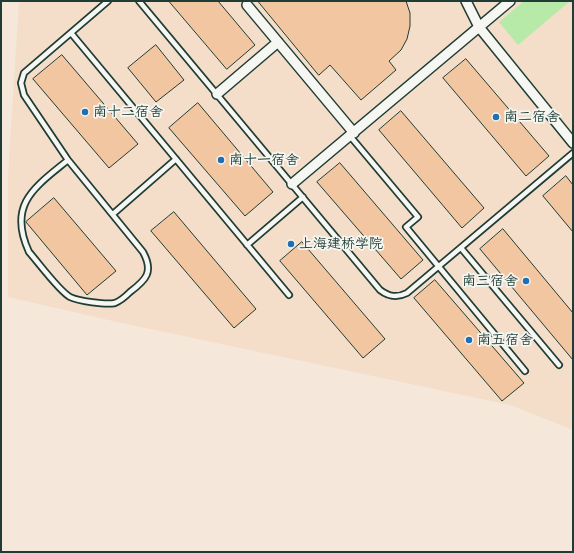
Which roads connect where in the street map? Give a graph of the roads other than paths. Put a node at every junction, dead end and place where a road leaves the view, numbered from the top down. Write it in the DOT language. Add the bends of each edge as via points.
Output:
graph roads {
  1 [pos="108,1"];
  2 [pos="139,1"];
  3 [pos="466,1"];
  4 [pos="510,1"];
  5 [pos="247,5"];
  6 [pos="479,27"];
  7 [pos="70,33"];
  8 [pos="278,42"];
  9 [pos="217,94"];
  10 [pos="352,134"];
  11 [pos="573,143"];
  12 [pos="573,153"];
  13 [pos="176,159"];
  14 [pos="68,160"];
  15 [pos="292,184"];
  16 [pos="303,197"];
  17 [pos="112,214"];
  18 [pos="247,245"];
  19 [pos="461,248"];
  20 [pos="439,267"];
  21 [pos="289,295"];
  22 [pos="558,365"];
  23 [pos="525,371"];
  1 -- 7 [label="lane"];
  2 -- 9 [label="lane"];
  3 -- 6 [label="street"];
  4 -- 6 [label="street"];
  5 -- 8 [label="street"];
  6 -- 10 [label="street"];
  6 -- 11 [label="street"];
  7 -- 13 [label="lane"];
  7 -- 14 [label="lane" via="24,73 21,83 24,95"];
  8 -- 9 [label="street"];
  8 -- 10 [label="street"];
  9 -- 15 [label="lane"];
  10 -- 15 [label="street"];
  10 -- 20 [label="lane" via="418,217 406,227"];
  12 -- 19 [label="lane"];
  13 -- 17 [label="lane"];
  13 -- 18 [label="lane"];
  14 -- 17 [label="lane"];
  14 -- 17 [label="lane" via="34,188 22,210 23,231 29,252 69,296 115,303 140,285 145,278 148,272 147,259"];
  15 -- 16 [label="lane"];
  16 -- 18 [label="lane"];
  16 -- 20 [label="lane" via="386,295 398,297 407,293"];
  18 -- 21 [label="lane"];
  19 -- 20 [label="lane"];
  19 -- 22 [label="lane"];
  20 -- 23 [label="lane"];
}
